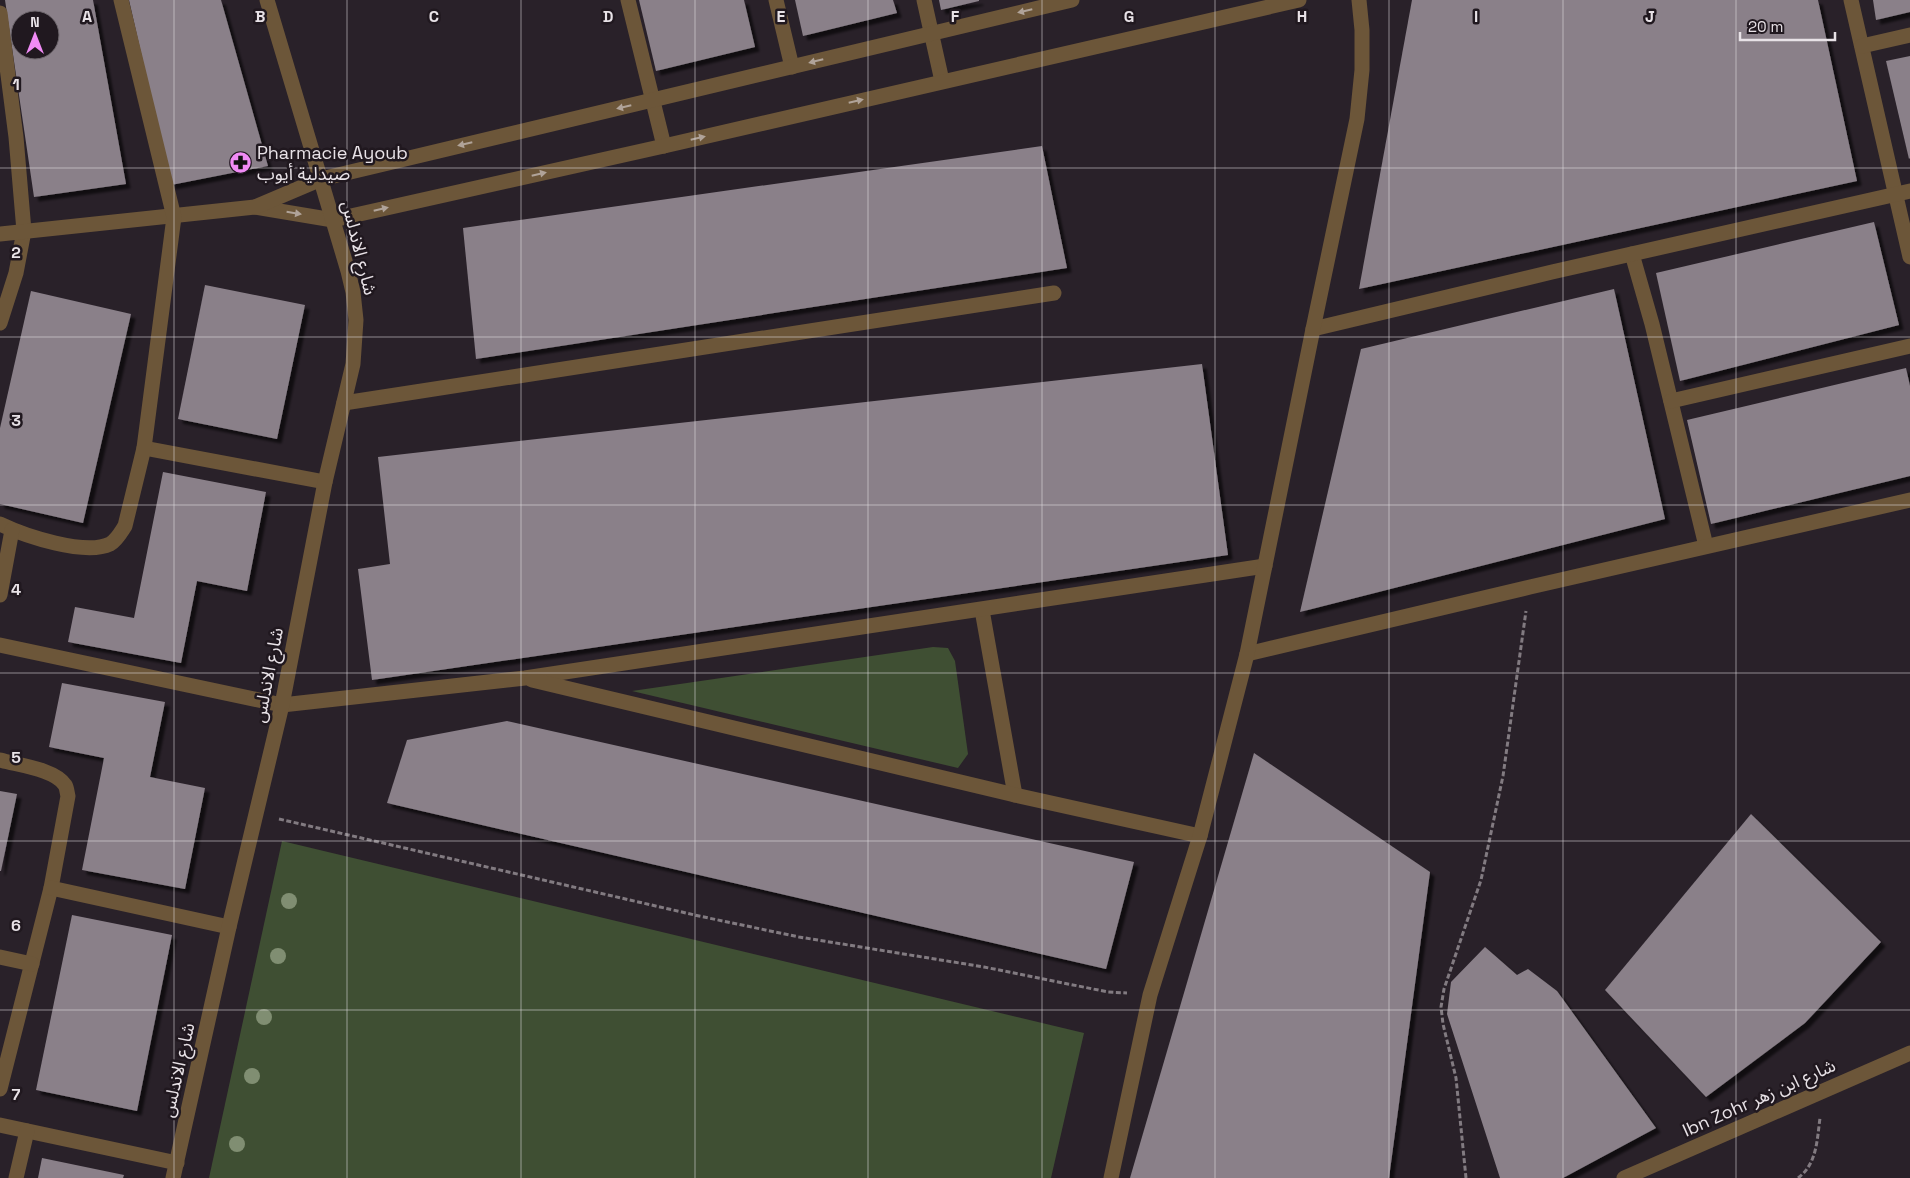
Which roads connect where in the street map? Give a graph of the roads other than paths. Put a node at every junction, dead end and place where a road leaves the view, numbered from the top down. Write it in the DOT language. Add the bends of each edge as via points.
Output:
graph roads {
  1 [pos="121,0"];
  2 [pos="267,0"];
  3 [pos="628,0"];
  4 [pos="776,0"];
  5 [pos="924,0"];
  6 [pos="1072,0"];
  7 [pos="1299,0"];
  8 [pos="1359,0"];
  9 [pos="1851,0"];
  10 [pos="0,13"];
  11 [pos="932,33"];
  12 [pos="1910,36"];
  13 [pos="1862,46"];
  14 [pos="792,67"];
  15 [pos="4,75"];
  16 [pos="942,81"];
  17 [pos="652,100"];
  18 [pos="664,146"];
  19 [pos="321,179"];
  20 [pos="1903,193"];
  21 [pos="255,207"];
  22 [pos="174,217"];
  23 [pos="333,220"];
  24 [pos="24,231"];
  25 [pos="0,234"];
  26 [pos="1632,254"];
  27 [pos="1910,257"];
  28 [pos="1054,293"];
  29 [pos="0,323"];
  30 [pos="1313,329"];
  31 [pos="1910,346"];
  32 [pos="1672,400"];
  33 [pos="344,403"];
  34 [pos="144,448"];
  35 [pos="325,482"];
  36 [pos="1910,500"];
  37 [pos="6,527"];
  38 [pos="1706,546"];
  39 [pos="1265,566"];
  40 [pos="0,596"];
  41 [pos="982,610"];
  42 [pos="0,645"];
  43 [pos="1247,654"];
  44 [pos="525,678"];
  45 [pos="282,705"];
  46 [pos="0,760"];
  47 [pos="1014,795"];
  48 [pos="1200,836"];
  49 [pos="51,888"];
  50 [pos="229,927"];
  51 [pos="0,957"];
  52 [pos="32,964"];
  53 [pos="1910,1053"];
  54 [pos="0,1089"];
  55 [pos="0,1125"];
  56 [pos="27,1130"];
  57 [pos="177,1162"];
  58 [pos="16,1178"];
  59 [pos="173,1178"];
  60 [pos="1111,1178"];
  61 [pos="1624,1178"];
  1 -- 22 [label="street"];
  2 -- 19 [label="street, شارع الاندلس"];
  3 -- 17 [label="street"];
  4 -- 14 [label="street"];
  5 -- 11 [label="street"];
  6 -- 11 [label="street, one-way"];
  7 -- 16 [label="street"];
  8 -- 30 [label="street" via="1362,70 1358,119"];
  9 -- 13 [label="street"];
  10 -- 15 [label="street"];
  11 -- 14 [label="street, one-way"];
  11 -- 16 [label="street"];
  12 -- 13 [label="street"];
  13 -- 20 [label="street"];
  14 -- 17 [label="street"];
  15 -- 24 [label="street"];
  18 -- 16 [label="street, one-way"];
  17 -- 18 [label="street"];
  17 -- 19 [label="street, one-way"];
  23 -- 18 [label="street, one-way"];
  19 -- 21 [label="street"];
  19 -- 23 [label="street, شارع الاندلس"];
  20 -- 26 [label="street"];
  20 -- 27 [label="street"];
  21 -- 22 [label="street"];
  21 -- 23 [label="street, one-way"];
  22 -- 24 [label="street"];
  22 -- 34 [label="street"];
  23 -- 33 [label="street, شارع الاندلس" via="353,292 356,320 353,364"];
  24 -- 25 [label="street"];
  24 -- 29 [label="street" via="16,273"];
  26 -- 30 [label="street"];
  26 -- 32 [label="street"];
  28 -- 33 [label="street"];
  30 -- 39 [label="street"];
  31 -- 32 [label="street"];
  32 -- 38 [label="street"];
  33 -- 35 [label="street, شارع الاندلس"];
  34 -- 35 [label="street"];
  34 -- 37 [label="street" via="125,526 111,544 89,549 68,546"];
  35 -- 45 [label="street, شارع الاندلس"];
  36 -- 38 [label="street"];
  37 -- 40 [label="street"];
  38 -- 43 [label="street"];
  39 -- 41 [label="street"];
  39 -- 43 [label="street"];
  41 -- 44 [label="street"];
  41 -- 47 [label="street"];
  42 -- 45 [label="street"];
  43 -- 48 [label="street"];
  44 -- 45 [label="street"];
  44 -- 47 [label="street"];
  45 -- 50 [label="street, شارع الاندلس"];
  46 -- 49 [label="street" via="46,772 66,786 67,804"];
  47 -- 48 [label="street"];
  48 -- 60 [label="street" via="1150,995"];
  49 -- 50 [label="street"];
  49 -- 52 [label="street"];
  50 -- 57 [label="street, شارع الاندلس"];
  51 -- 52 [label="street"];
  52 -- 54 [label="street"];
  53 -- 61 [label="street, Ibn Zohr شارع ابن زهر"];
  55 -- 56 [label="street"];
  56 -- 57 [label="street"];
  56 -- 58 [label="street"];
  57 -- 59 [label="street, شارع الاندلس"];
}
